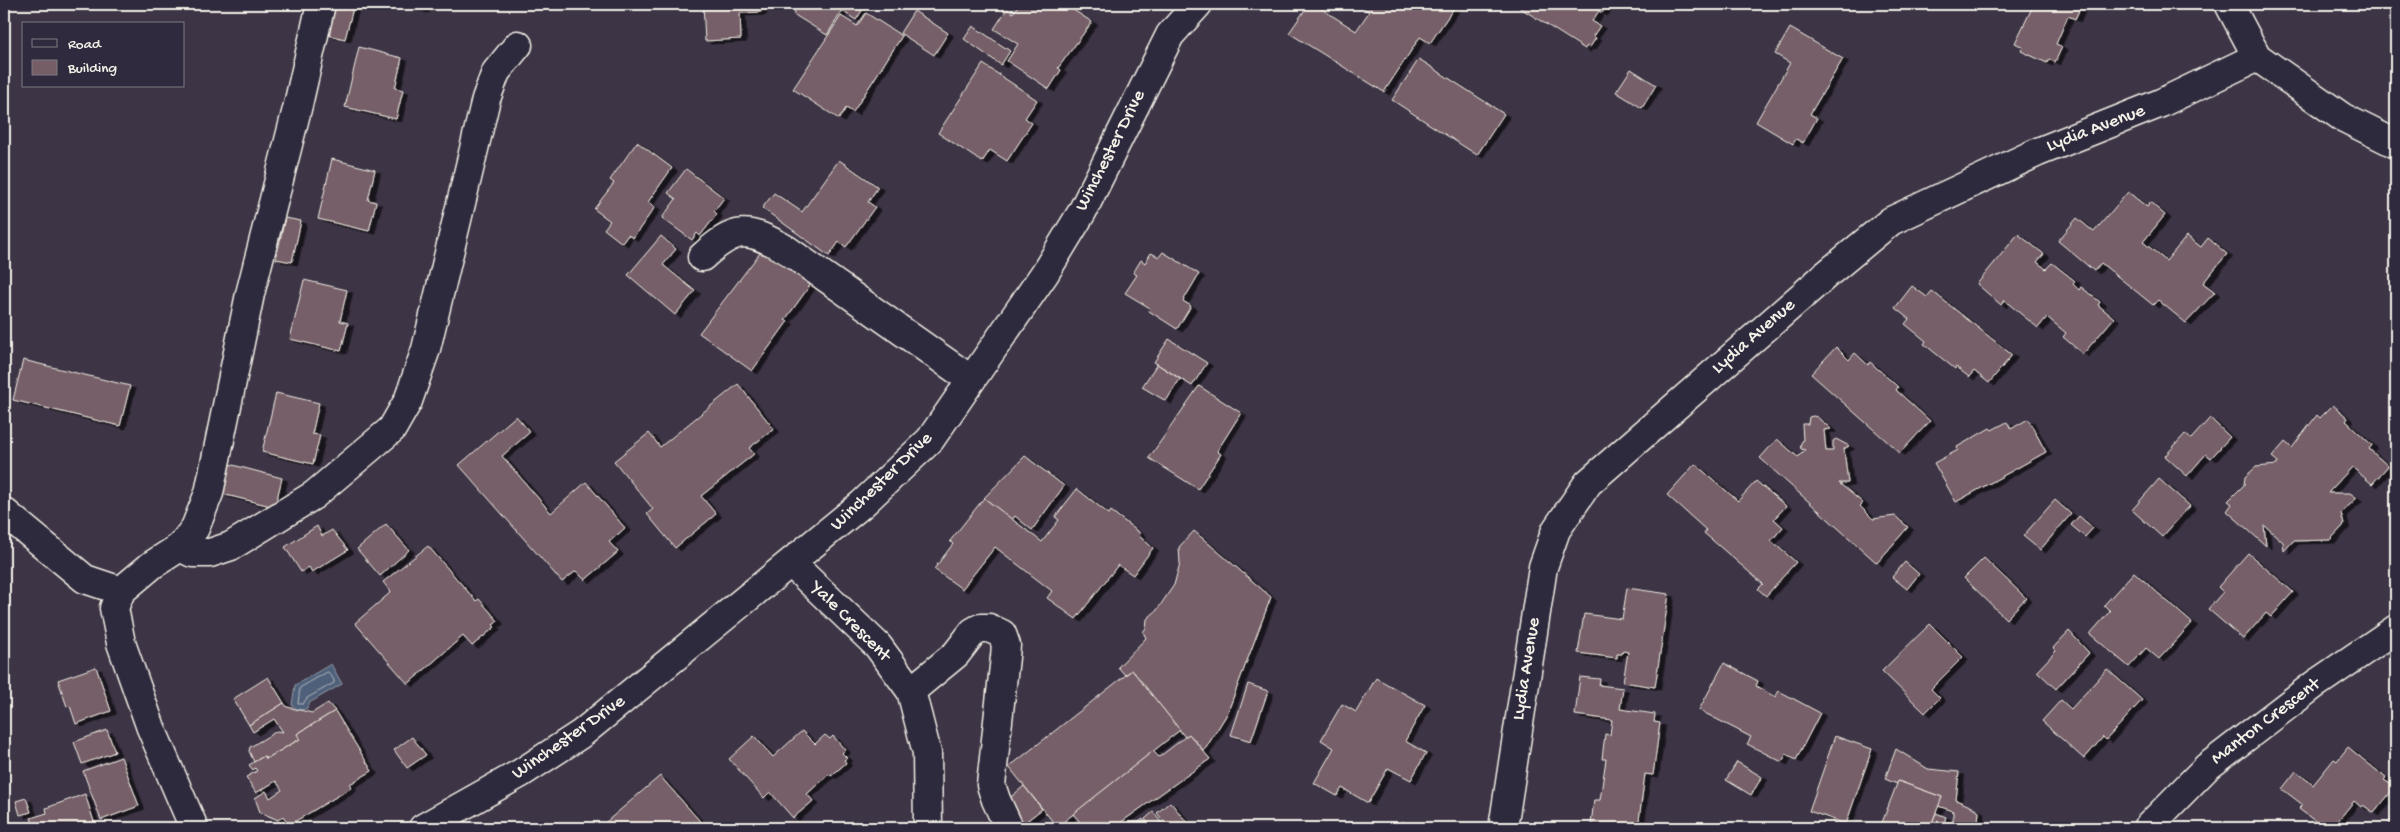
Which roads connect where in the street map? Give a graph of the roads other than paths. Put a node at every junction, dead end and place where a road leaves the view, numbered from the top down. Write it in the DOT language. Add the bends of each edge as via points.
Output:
graph roads {
  1 [pos="321,4"];
  2 [pos="1198,4"];
  3 [pos="2229,4"];
  4 [pos="518,45"];
  5 [pos="2257,57"];
  6 [pos="2396,144"];
  7 [pos="702,257"];
  8 [pos="970,379"];
  9 [pos="4,512"];
  10 [pos="180,547"];
  11 [pos="792,564"];
  12 [pos="120,591"];
  13 [pos="2396,629"];
  14 [pos="911,691"];
  15 [pos="194,828"];
  16 [pos="423,828"];
  17 [pos="928,828"];
  18 [pos="1010,828"];
  19 [pos="1503,828"];
  20 [pos="2147,828"];
  1 -- 10 [label="street" via="250,294 209,493 195,528"];
  2 -- 8 [label="street, Winchester Drive" via="1170,35 1082,212 1045,273"];
  3 -- 5 [label="street"];
  4 -- 10 [label="street" via="496,72 486,99 426,349 408,401 392,429 314,495 231,546 210,554 192,553"];
  5 -- 6 [label="street" via="2342,117"];
  5 -- 19 [label="street, Lydia Avenue" via="2161,103 2038,152 1891,221 1588,483 1556,530 1543,566"];
  7 -- 8 [label="street" via="735,233 768,239"];
  8 -- 11 [label="street, Winchester Drive" via="930,440"];
  9 -- 12 [label="street" via="85,579"];
  10 -- 12 [label="street"];
  11 -- 14 [label="street, Yale Crescent" via="878,646"];
  11 -- 16 [label="street, Winchester Drive" via="581,734 521,773"];
  12 -- 15 [label="street" via="114,608 121,644 151,728"];
  13 -- 20 [label="street, Manton Crescent" via="2314,685 2206,767"];
  14 -- 17 [label="street, Yale Crescent" via="927,753"];
  14 -- 18 [label="street" via="956,654 973,632 989,628 1002,634 1006,645 991,785"];
}
